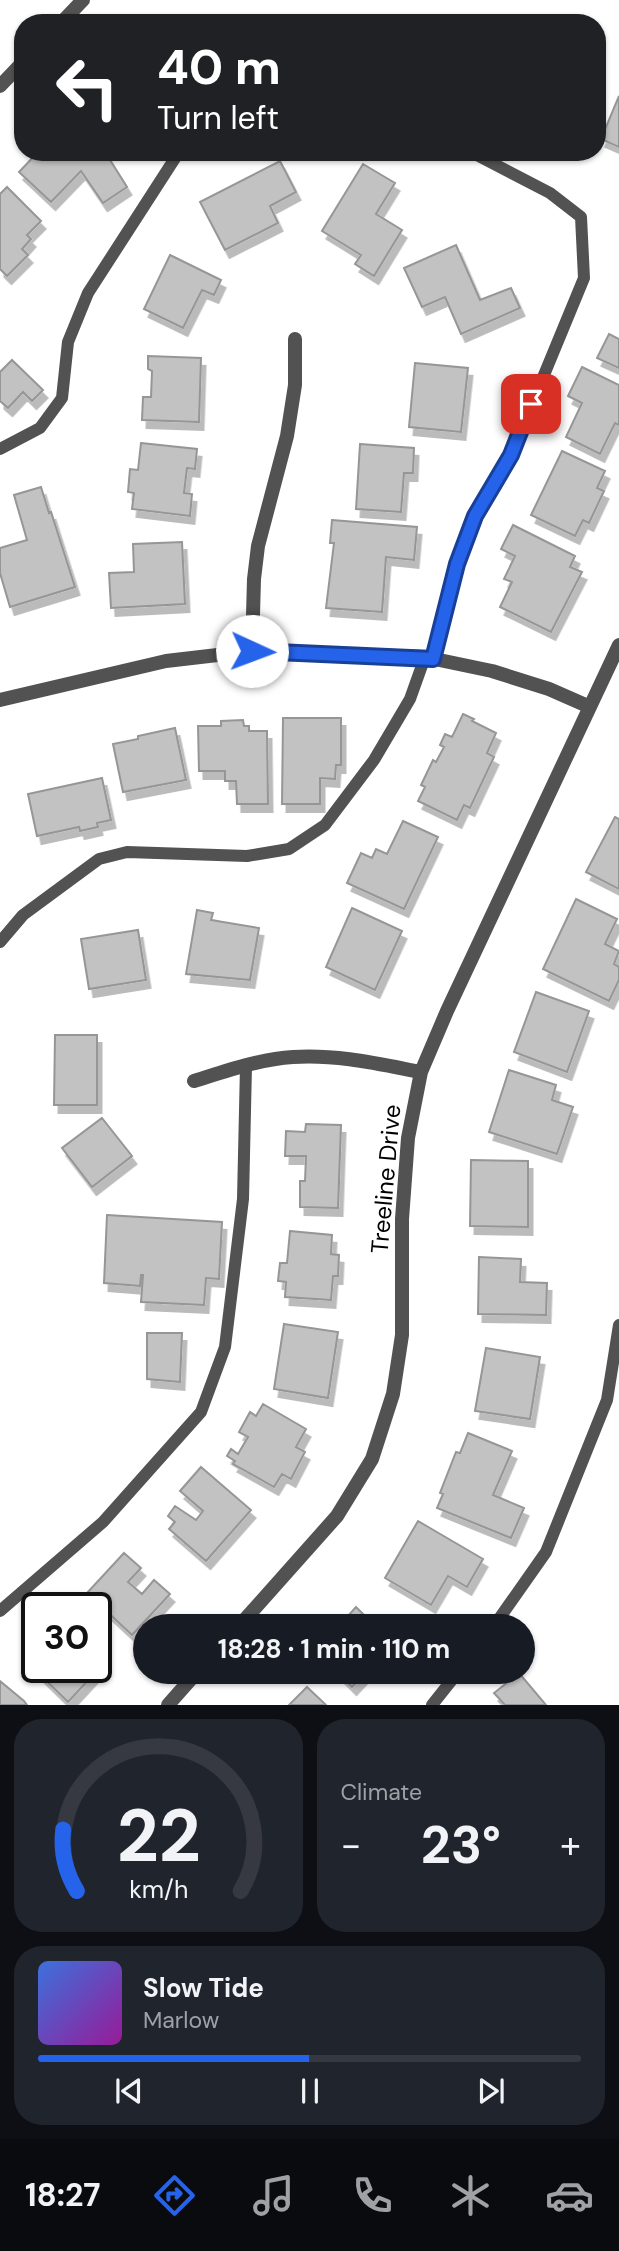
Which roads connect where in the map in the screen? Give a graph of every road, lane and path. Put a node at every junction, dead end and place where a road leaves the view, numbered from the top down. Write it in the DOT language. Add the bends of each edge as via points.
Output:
graph roads {
  1 [pos="83,0"];
  2 [pos="70,14"];
  3 [pos="14,71"];
  4 [pos="0,86"];
  5 [pos="173,161"];
  6 [pos="488,161"];
  7 [pos="295,340"];
  8 [pos="0,450"];
  9 [pos="619,645"];
  10 [pos="252,651"];
  11 [pos="429,658"];
  12 [pos="0,700"];
  13 [pos="590,706"];
  14 [pos="0,942"];
  15 [pos="246,1066"];
  16 [pos="421,1072"];
  17 [pos="194,1080"];
  18 [pos="619,1325"];
  19 [pos="0,1611"];
  20 [pos="250,1614"];
  21 [pos="502,1614"];
  22 [pos="187,1684"];
  23 [pos="449,1684"];
  24 [pos="168,1705"];
  25 [pos="432,1705"];
  1 -- 2 [label="street"];
  3 -- 4 [label="street"];
  5 -- 8 [label="lane" via="88,293 68,342 62,398 40,428"];
  6 -- 11 [label="lane" via="550,193 581,217 584,278 511,455 475,516"];
  7 -- 10 [label="street" via="295,385 287,436 256,557"];
  9 -- 13 [label="street, Treeline Drive"];
  10 -- 11 [label="street"];
  10 -- 12 [label="street" via="166,662"];
  11 -- 13 [label="street" via="515,678"];
  11 -- 14 [label="lane" via="374,760 326,825 289,849 258,855 127,852 99,859 23,915"];
  13 -- 16 [label="street, Treeline Drive"];
  15 -- 16 [label="street" via="293,1057 346,1058"];
  15 -- 17 [label="street"];
  15 -- 19 [label="lane" via="243,1199 225,1347 201,1412 103,1522"];
  16 -- 20 [label="street, Treeline Drive" via="408,1138 401,1335 393,1394 372,1459 337,1516"];
  18 -- 21 [label="lane" via="607,1400 546,1552"];
  22 -- 24 [label="street"];
  23 -- 25 [label="lane"];
}
